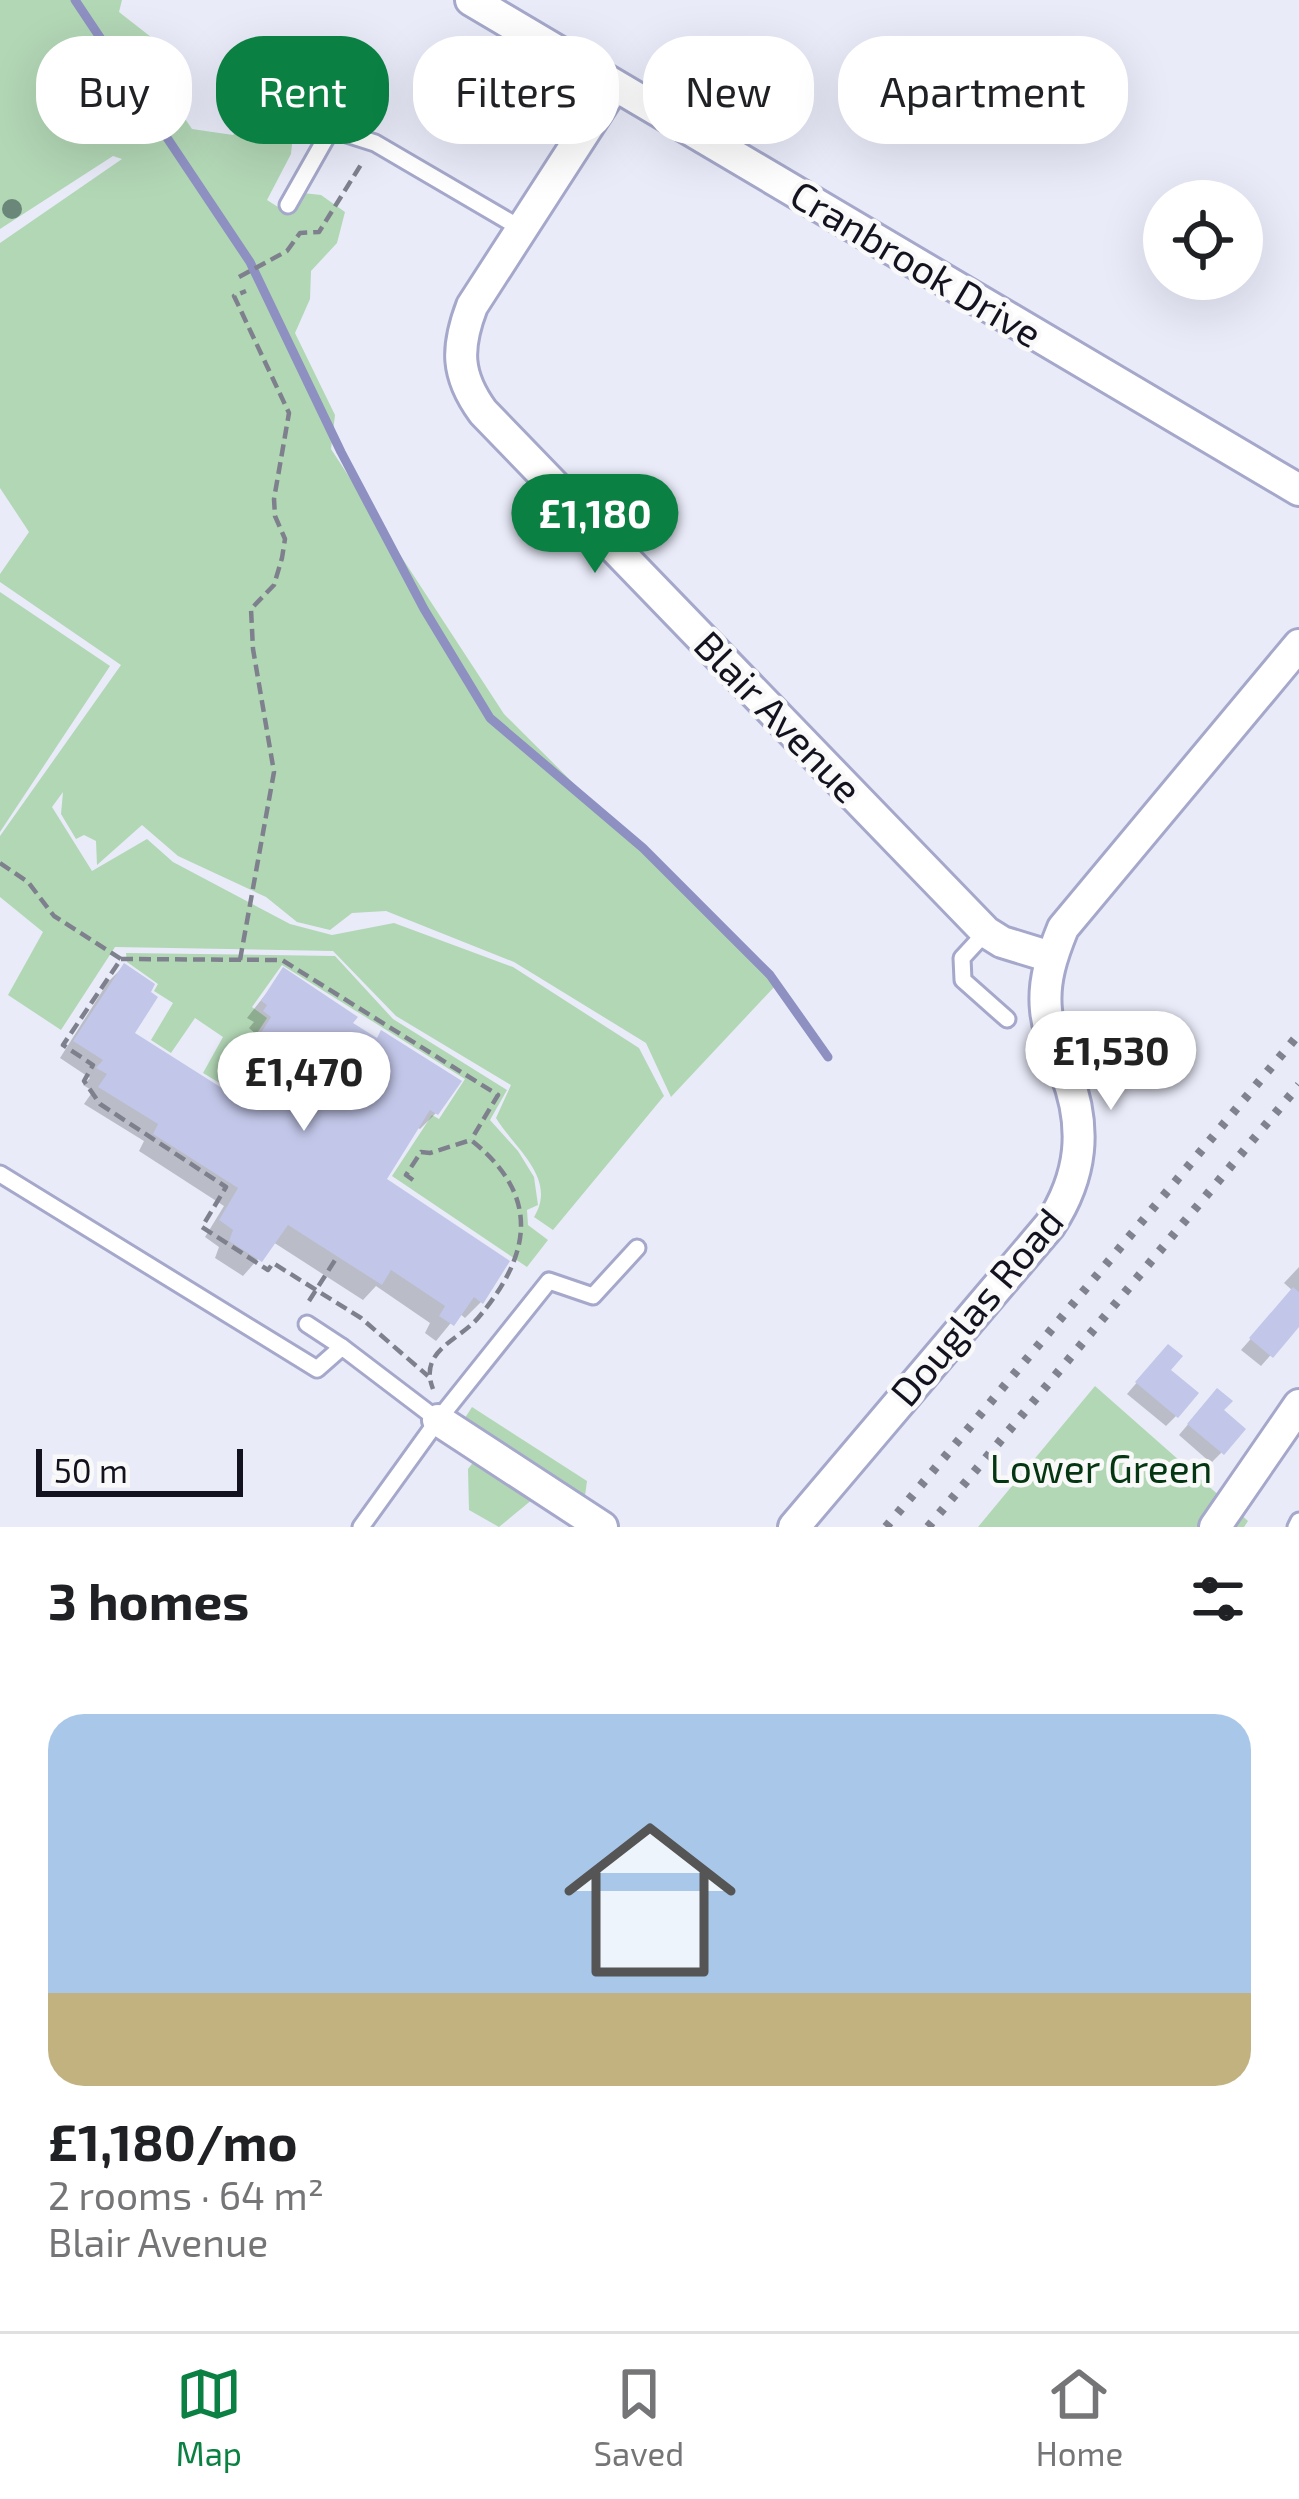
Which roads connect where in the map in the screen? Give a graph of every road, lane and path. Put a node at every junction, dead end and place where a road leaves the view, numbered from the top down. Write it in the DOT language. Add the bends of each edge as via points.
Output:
graph roads {
  1 [pos="471,0"];
  2 [pos="504,9"];
  3 [pos="543,36"];
  4 [pos="619,89"];
  5 [pos="323,144"];
  6 [pos="374,144"];
  7 [pos="377,144"];
  8 [pos="577,144"];
  9 [pos="288,205"];
  10 [pos="522,229"];
  11 [pos="241,276"];
  12 [pos="246,291"];
  13 [pos="1299,490"];
  14 [pos="1299,645"];
  15 [pos="0,863"];
  16 [pos="986,932"];
  17 [pos="1051,957"];
  18 [pos="121,958"];
  19 [pos="240,960"];
  20 [pos="1007,1018"];
  21 [pos="471,1140"];
  22 [pos="0,1174"];
  23 [pos="413,1180"];
  24 [pos="638,1248"];
  25 [pos="337,1257"];
  26 [pos="317,1289"];
  27 [pos="308,1303"];
  28 [pos="307,1324"];
  29 [pos="342,1347"];
  30 [pos="428,1376"];
  31 [pos="1299,1406"];
  32 [pos="443,1413"];
  33 [pos="361,1527"];
  34 [pos="602,1527"];
  35 [pos="794,1527"];
  36 [pos="1215,1527"];
  1 -- 2 [label="street, Cranbrook Drive"];
  2 -- 3 [label="street, Cranbrook Drive"];
  4 -- 13 [label="street, Cranbrook Drive"];
  5 -- 9 [label="lane"];
  6 -- 11 [label="path" via="319,232 300,233 287,251"];
  7 -- 10 [label="lane"];
  8 -- 10 [label="street, Blair Avenue"];
  10 -- 16 [label="street, Blair Avenue" via="459,340 469,392"];
  12 -- 19 [label="path" via="234,296 289,413 274,499 282,558 274,585 251,609 274,772"];
  14 -- 17 [label="street, Douglas Road" via="1083,902"];
  15 -- 18 [label="path" via="28,882 54,916"];
  16 -- 17 [label="street, Blair Avenue"];
  16 -- 20 [label="lane" via="962,958 963,980"];
  17 -- 35 [label="street, Douglas Road" via="1046,1014 1082,1136 1067,1198"];
  18 -- 19 [label="path"];
  18 -- 26 [label="path" via="63,1045 93,1065 84,1081 100,1103 226,1187 202,1227 268,1270 273,1263"];
  19 -- 21 [label="path" via="282,960 498,1095"];
  21 -- 23 [label="path" via="421,1152 406,1175"];
  21 -- 30 [label="path" via="511,1180 520,1204 518,1251 478,1318 443,1343"];
  22 -- 29 [label="lane" via="317,1369"];
  24 -- 32 [label="lane" via="593,1296 549,1281"];
  25 -- 26 [label="path"];
  26 -- 27 [label="path"];
  26 -- 30 [label="path"];
  28 -- 29 [label="lane"];
  29 -- 32 [label="lane"];
  30 -- 32 [label="path"];
  31 -- 36 [label="street"];
  32 -- 33 [label="lane"];
  32 -- 34 [label="street"];
}
